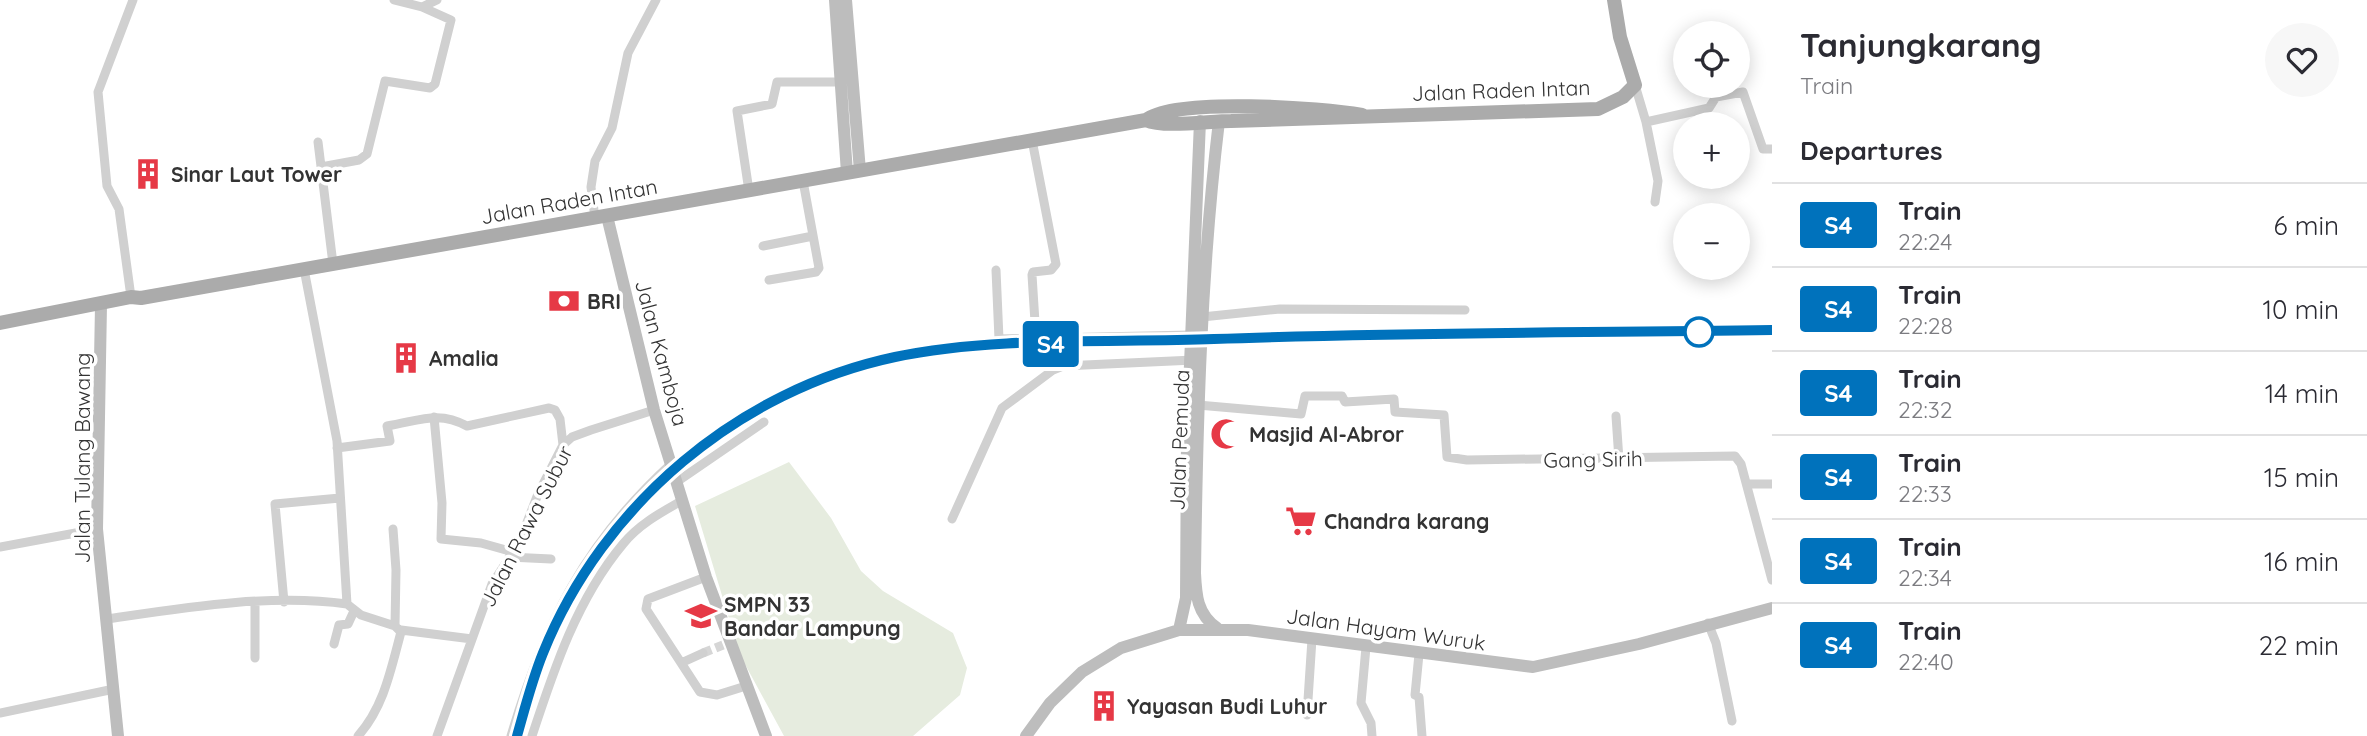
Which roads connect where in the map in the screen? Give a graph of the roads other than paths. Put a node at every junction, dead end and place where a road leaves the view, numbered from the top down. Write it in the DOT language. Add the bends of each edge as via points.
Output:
graph roads {
  1 [pos="134,0"];
  2 [pos="394,0"];
  3 [pos="437,0"];
  4 [pos="656,0"];
  5 [pos="835,0"];
  6 [pos="846,0"];
  7 [pos="1614,0"];
  8 [pos="422,7"];
  9 [pos="841,82"];
  10 [pos="1635,85"];
  11 [pos="1362,115"];
  12 [pos="1146,120"];
  13 [pos="1200,121"];
  14 [pos="1219,121"];
  15 [pos="1646,122"];
  16 [pos="1032,140"];
  17 [pos="318,142"];
  18 [pos="1772,149"];
  19 [pos="321,167"];
  20 [pos="853,172"];
  21 [pos="803,181"];
  22 [pos="1197,185"];
  23 [pos="1211,187"];
  24 [pos="749,191"];
  25 [pos="1655,202"];
  26 [pos="601,217"];
  27 [pos="813,236"];
  28 [pos="763,246"];
  29 [pos="333,264"];
  30 [pos="304,269"];
  31 [pos="996,270"];
  32 [pos="769,280"];
  33 [pos="131,297"];
  34 [pos="1197,298"];
  35 [pos="101,305"];
  36 [pos="1465,310"];
  37 [pos="1202,317"];
  38 [pos="0,323"];
  39 [pos="1191,335"];
  40 [pos="1036,338"];
  41 [pos="1190,360"];
  42 [pos="1198,405"];
  43 [pos="654,410"];
  44 [pos="1616,416"];
  45 [pos="434,417"];
  46 [pos="764,422"];
  47 [pos="563,445"];
  48 [pos="337,448"];
  49 [pos="1619,460"];
  50 [pos="673,463"];
  51 [pos="678,481"];
  52 [pos="1747,484"];
  53 [pos="1772,484"];
  54 [pos="340,498"];
  55 [pos="684,500"];
  56 [pos="952,519"];
  57 [pos="97,528"];
  58 [pos="393,529"];
  59 [pos="0,547"];
  60 [pos="511,554"];
  61 [pos="551,559"];
  62 [pos="1771,574"];
  63 [pos="706,577"];
  64 [pos="255,602"];
  65 [pos="284,602"];
  66 [pos="351,607"];
  67 [pos="1772,608"];
  68 [pos="107,619"];
  69 [pos="1708,623"];
  70 [pos="398,628"];
  71 [pos="1217,628"];
  72 [pos="1179,630"];
  73 [pos="472,639"];
  74 [pos="1312,639"];
  75 [pos="334,644"];
  76 [pos="1366,647"];
  77 [pos="703,653"];
  78 [pos="1419,654"];
  79 [pos="255,658"];
  80 [pos="681,663"];
  81 [pos="746,686"];
  82 [pos="114,689"];
  83 [pos="0,713"];
  84 [pos="1307,715"];
  85 [pos="1732,721"];
  86 [pos="118,736"];
  87 [pos="358,736"];
  88 [pos="437,736"];
  89 [pos="511,736"];
  90 [pos="532,736"];
  91 [pos="766,736"];
  92 [pos="1026,736"];
  93 [pos="1372,736"];
  94 [pos="1422,736"];
  1 -- 33 [label="street" via="98,92 107,186 119,209"];
  2 -- 8 [label="street"];
  3 -- 8 [label="street"];
  4 -- 26 [label="street" via="628,53 612,128 595,161 591,187"];
  5 -- 9 [label="street"];
  6 -- 20 [label="street"];
  7 -- 10 [label="main road"];
  8 -- 19 [label="street" via="451,20 435,84 430,88 385,81 367,154 359,160"];
  9 -- 20 [label="street"];
  9 -- 24 [label="street" via="777,82 772,104 737,111"];
  10 -- 11 [label="main road, Jalan Raden Intan" via="1623,97 1598,109"];
  10 -- 15 [label="street"];
  11 -- 12 [label="main road, Jalan Raden Intan" via="1327,109 1224,108 1154,114"];
  11 -- 14 [label="main road, Jalan Raden Intan" via="1329,120"];
  12 -- 13 [label="main road, Jalan Raden Intan" via="1155,124"];
  12 -- 16 [label="main road, Jalan Raden Intan"];
  13 -- 14 [label="main road, Jalan Raden Intan"];
  13 -- 22 [label="street, Jalan Pemuda"];
  14 -- 23 [label="street, Jalan Pemuda"];
  15 -- 18 [label="street" via="1709,108 1716,97 1743,93 1763,149"];
  15 -- 25 [label="street" via="1658,181"];
  16 -- 20 [label="main road, Jalan Raden Intan"];
  16 -- 40 [label="street" via="1056,264 1032,275"];
  17 -- 19 [label="street"];
  19 -- 29 [label="street"];
  20 -- 21 [label="main road, Jalan Raden Intan"];
  21 -- 24 [label="main road, Jalan Raden Intan"];
  21 -- 27 [label="street"];
  22 -- 23 [label="street"];
  22 -- 34 [label="street, Jalan Pemuda"];
  23 -- 34 [label="street, Jalan Pemuda"];
  24 -- 26 [label="main road, Jalan Raden Intan"];
  26 -- 29 [label="main road, Jalan Raden Intan"];
  26 -- 43 [label="street, Jalan Kamboja"];
  27 -- 28 [label="street"];
  27 -- 32 [label="street" via="820,268"];
  29 -- 30 [label="main road, Jalan Raden Intan"];
  30 -- 33 [label="main road, Jalan Raden Intan"];
  30 -- 48 [label="street"];
  31 -- 40 [label="street" via="999,339"];
  33 -- 35 [label="main road, Jalan Raden Intan"];
  34 -- 37 [label="street, Jalan Pemuda"];
  34 -- 39 [label="street, Jalan Pemuda"];
  35 -- 38 [label="main road, Jalan Raden Intan"];
  35 -- 57 [label="street, Jalan Tulang Bawang"];
  36 -- 37 [label="street" via="1280,309"];
  37 -- 41 [label="street, Jalan Pemuda"];
  39 -- 40 [label="street"];
  39 -- 41 [label="street, Jalan Pemuda"];
  41 -- 42 [label="street, Jalan Pemuda"];
  41 -- 56 [label="street" via="1053,370 1002,408"];
  41 -- 72 [label="street, Jalan Pemuda" via="1186,598"];
  42 -- 49 [label="street, Gang Sirih" via="1301,414 1305,396 1342,396 1345,402 1394,399 1395,412 1444,415 1447,457"];
  42 -- 71 [label="street, Jalan Pemuda" via="1196,594 1203,615"];
  43 -- 47 [label="street, Jalan Rawa Subur" via="572,437"];
  43 -- 50 [label="street, Jalan Kamboja"];
  44 -- 49 [label="street"];
  45 -- 47 [label="street" via="448,416 467,426 552,409 560,419"];
  45 -- 48 [label="street" via="387,426 390,441"];
  45 -- 60 [label="street" via="441,538 481,543"];
  46 -- 51 [label="street"];
  47 -- 60 [label="street, Jalan Rawa Subur"];
  48 -- 54 [label="street"];
  49 -- 52 [label="street, Gang Sirih" via="1729,455 1739,459"];
  50 -- 51 [label="street, Jalan Kamboja"];
  50 -- 89 [label="street" via="606,532 570,585 529,674"];
  51 -- 55 [label="street, Jalan Kamboja"];
  52 -- 53 [label="street"];
  52 -- 62 [label="street"];
  54 -- 65 [label="street" via="275,504"];
  54 -- 66 [label="street"];
  55 -- 63 [label="street, Jalan Kamboja"];
  55 -- 90 [label="street" via="651,518 624,543 590,593 565,642"];
  57 -- 59 [label="street"];
  57 -- 68 [label="street, Jalan Tulang Bawang"];
  58 -- 70 [label="street"];
  60 -- 61 [label="street"];
  60 -- 73 [label="street, Jalan Rawa Subur" via="492,584"];
  63 -- 80 [label="street" via="646,601 646,609"];
  63 -- 81 [label="street, Jalan Kamboja"];
  64 -- 65 [label="street"];
  64 -- 68 [label="street"];
  64 -- 79 [label="street"];
  65 -- 66 [label="street"];
  66 -- 70 [label="street"];
  66 -- 75 [label="street" via="348,625 339,625"];
  67 -- 69 [label="street, Jalan Hayam Wuruk"];
  68 -- 82 [label="street, Jalan Tulang Bawang"];
  69 -- 78 [label="street, Jalan Hayam Wuruk" via="1541,666"];
  69 -- 85 [label="street"];
  70 -- 73 [label="street"];
  70 -- 87 [label="street" via="376,713"];
  71 -- 72 [label="street, Jalan Hayam Wuruk"];
  71 -- 74 [label="street, Jalan Hayam Wuruk"];
  72 -- 92 [label="street, Jalan Hayam Wuruk" via="1121,648 1083,672 1050,703"];
  73 -- 88 [label="street, Jalan Rawa Subur"];
  74 -- 76 [label="street, Jalan Hayam Wuruk"];
  74 -- 84 [label="street"];
  76 -- 78 [label="street, Jalan Hayam Wuruk"];
  76 -- 93 [label="street" via="1362,703"];
  77 -- 80 [label="street"];
  78 -- 94 [label="street" via="1415,695 1419,697"];
  80 -- 81 [label="street" via="700,692 717,695"];
  81 -- 91 [label="street, Jalan Kamboja"];
  82 -- 83 [label="street"];
  82 -- 86 [label="street, Jalan Tulang Bawang"];
}
